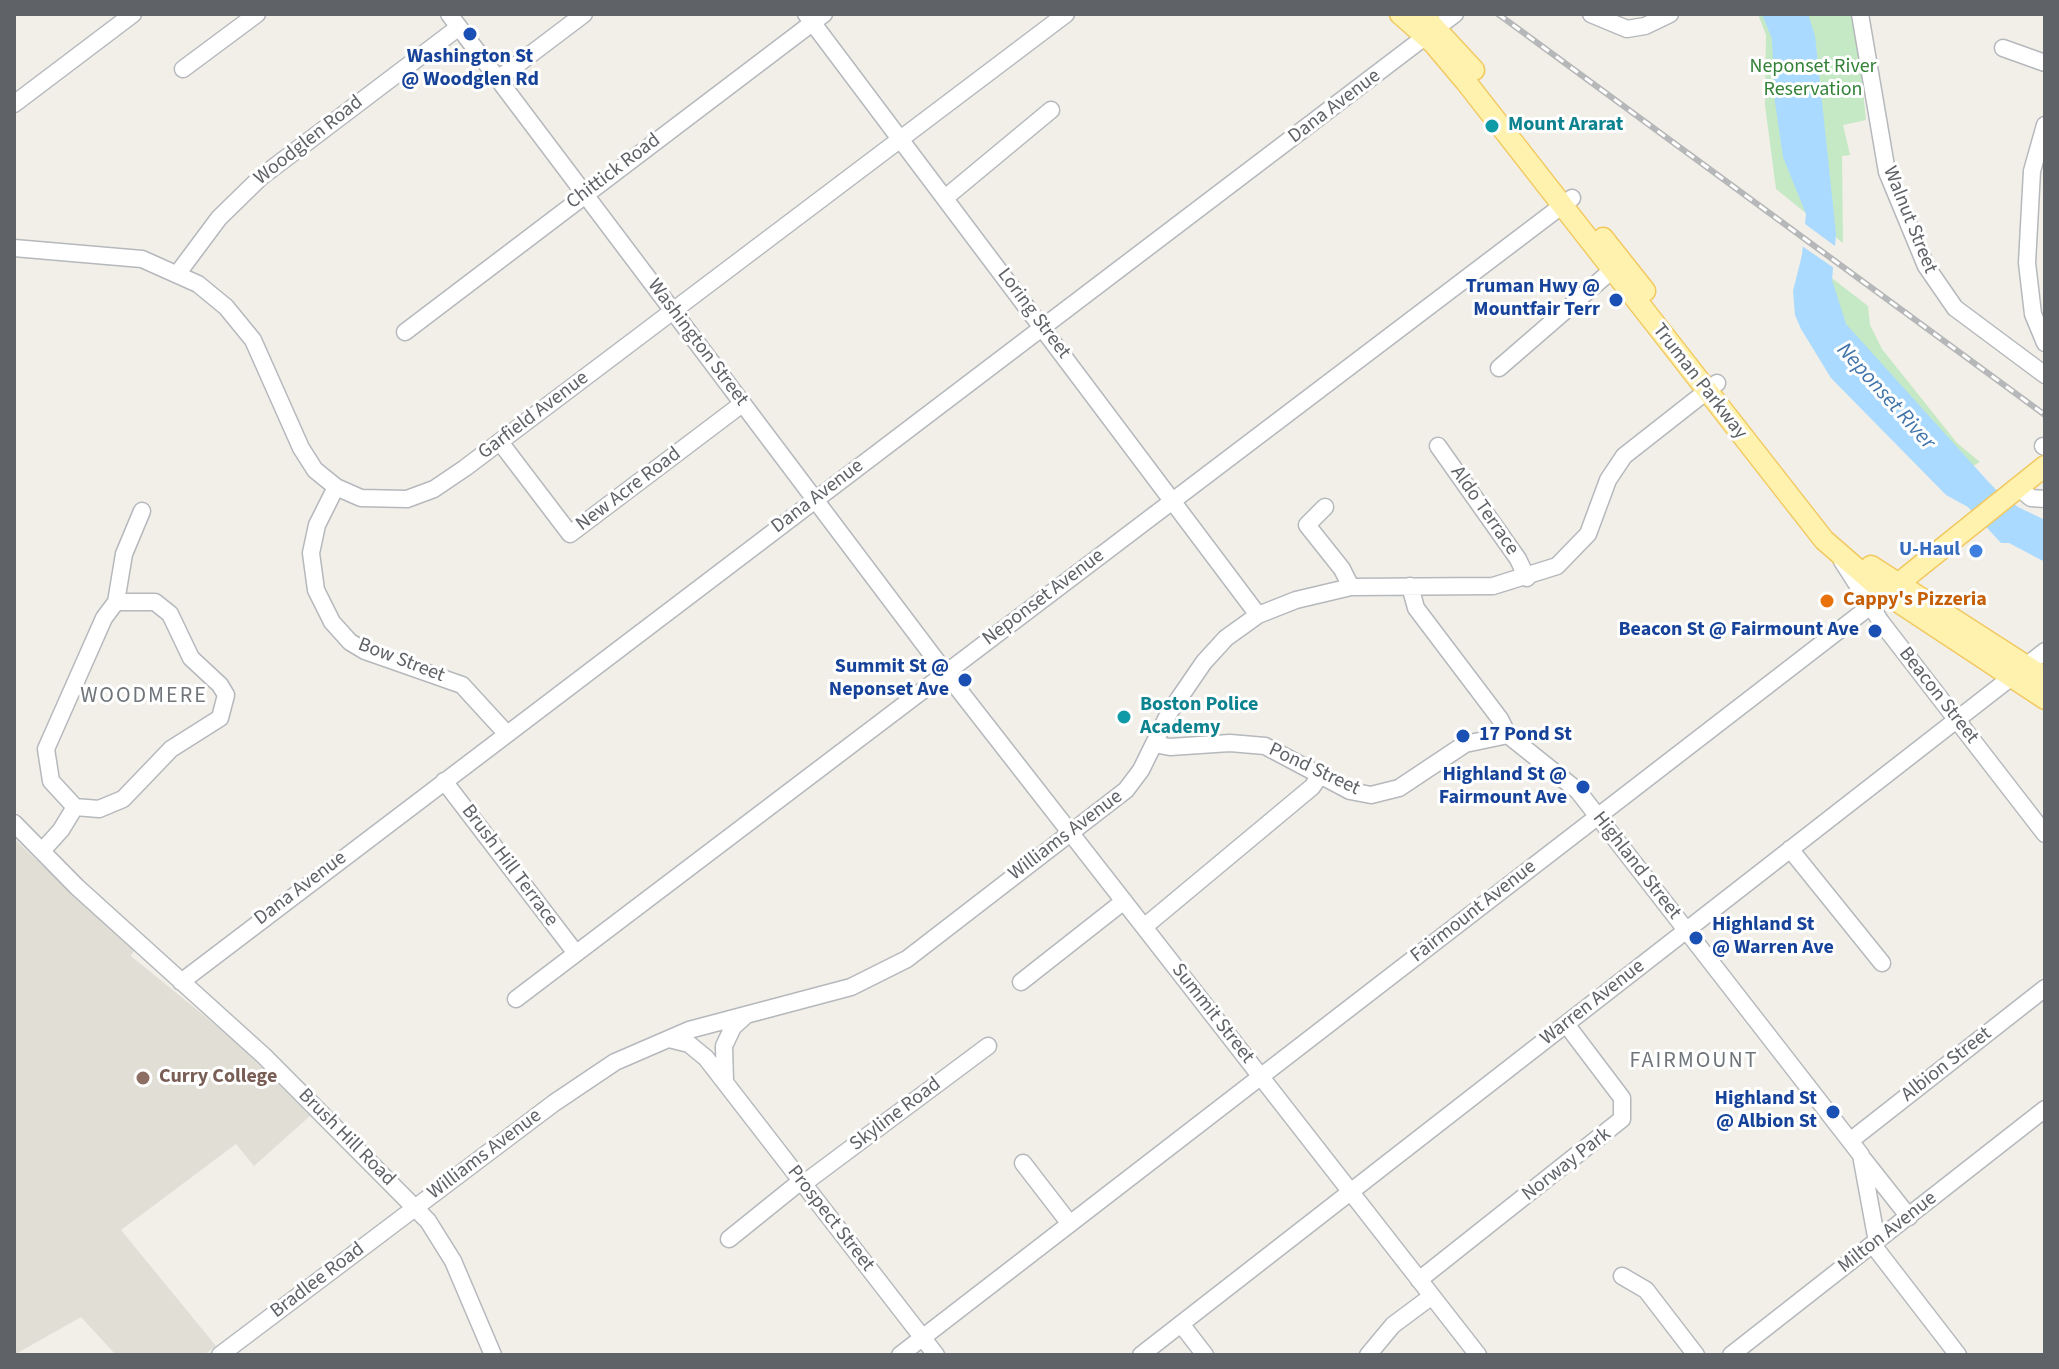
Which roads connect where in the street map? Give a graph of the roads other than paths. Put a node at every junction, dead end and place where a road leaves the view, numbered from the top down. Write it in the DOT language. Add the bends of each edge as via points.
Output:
graph roads {
  1 [pos="133,14"];
  2 [pos="257,14"];
  3 [pos="584,14"];
  4 [pos="1066,14"];
  5 [pos="1400,14"];
  6 [pos="1422,14"];
  7 [pos="1455,14"];
  8 [pos="1591,14"];
  9 [pos="1670,14"];
  10 [pos="1860,14"];
  11 [pos="814,17"];
  12 [pos="454,21"];
  13 [pos="1433,33"];
  14 [pos="2003,48"];
  15 [pos="2045,63"];
  16 [pos="183,69"];
  17 [pos="498,79"];
  18 [pos="14,104"];
  19 [pos="1051,110"];
  20 [pos="2045,125"];
  21 [pos="900,139"];
  22 [pos="585,194"];
  23 [pos="945,198"];
  24 [pos="1567,202"];
  25 [pos="14,248"];
  26 [pos="1611,271"];
  27 [pos="178,273"];
  28 [pos="2038,302"];
  29 [pos="672,311"];
  30 [pos="1043,328"];
  31 [pos="405,332"];
  32 [pos="2045,343"];
  33 [pos="1499,368"];
  34 [pos="2045,375"];
  35 [pos="1712,387"];
  36 [pos="742,404"];
  37 [pos="500,442"];
  38 [pos="1438,446"];
  39 [pos="2044,457"];
  40 [pos="336,487"];
  41 [pos="2016,490"];
  42 [pos="814,499"];
  43 [pos="2045,499"];
  44 [pos="1173,500"];
  45 [pos="1325,507"];
  46 [pos="142,511"];
  47 [pos="1527,578"];
  48 [pos="1410,586"];
  49 [pos="1351,587"];
  50 [pos="1884,595"];
  51 [pos="116,602"];
  52 [pos="1258,615"];
  53 [pos="2045,651"];
  54 [pos="2019,671"];
  55 [pos="945,672"];
  56 [pos="2045,678"];
  57 [pos="2045,699"];
  58 [pos="1956,720"];
  59 [pos="506,733"];
  60 [pos="1508,735"];
  61 [pos="1154,744"];
  62 [pos="1321,774"];
  63 [pos="444,781"];
  64 [pos="75,807"];
  65 [pos="1598,816"];
  66 [pos="14,823"];
  67 [pos="1070,833"];
  68 [pos="2045,834"];
  69 [pos="1790,849"];
  70 [pos="42,851"];
  71 [pos="1124,901"];
  72 [pos="1144,927"];
  73 [pos="1686,930"];
  74 [pos="575,952"];
  75 [pos="1882,963"];
  76 [pos="181,982"];
  77 [pos="1021,982"];
  78 [pos="2045,988"];
  79 [pos="516,999"];
  80 [pos="750,1013"];
  81 [pos="1566,1024"];
  82 [pos="665,1039"];
  83 [pos="988,1046"];
  84 [pos="1261,1076"];
  85 [pos="725,1083"];
  86 [pos="2045,1109"];
  87 [pos="1850,1141"];
  88 [pos="1861,1155"];
  89 [pos="1023,1163"];
  90 [pos="802,1183"];
  91 [pos="1351,1192"];
  92 [pos="415,1208"];
  93 [pos="1909,1217"];
  94 [pos="1070,1224"];
  95 [pos="729,1239"];
  96 [pos="1875,1243"];
  97 [pos="1622,1276"];
  98 [pos="1419,1280"];
  99 [pos="1432,1296"];
  100 [pos="1181,1324"];
  101 [pos="922,1338"];
  102 [pos="1956,1354"];
  103 [pos="220,1355"];
  104 [pos="493,1355"];
  105 [pos="900,1355"];
  106 [pos="936,1355"];
  107 [pos="1141,1355"];
  108 [pos="1205,1355"];
  109 [pos="1368,1355"];
  110 [pos="1478,1355"];
  111 [pos="1696,1355"];
  112 [pos="1731,1355"];
  1 -- 18 [label="street"];
  2 -- 16 [label="street"];
  3 -- 17 [label="street"];
  4 -- 21 [label="street, Garfield Avenue"];
  5 -- 13 [label="main road, Truman Parkway"];
  6 -- 13 [label="main road, Truman Parkway"];
  7 -- 13 [label="street, Dana Avenue"];
  8 -- 9 [label="street" via="1627,29"];
  10 -- 34 [label="street, Walnut Street" via="1887,172 1926,266 1955,308"];
  11 -- 21 [label="street, Loring Street"];
  11 -- 22 [label="street, Chittick Road"];
  12 -- 17 [label="street, Washington Street"];
  12 -- 27 [label="street, Woodglen Road" via="261,177 219,218"];
  13 -- 24 [label="main road, Truman Parkway"];
  13 -- 30 [label="street, Dana Avenue"];
  14 -- 15 [label="street"];
  17 -- 22 [label="street, Washington Street"];
  19 -- 23 [label="street"];
  20 -- 28 [label="street" via="2028,208 2027,263"];
  21 -- 23 [label="street, Loring Street"];
  21 -- 29 [label="street, Garfield Avenue"];
  22 -- 29 [label="street, Washington Street"];
  22 -- 31 [label="street, Chittick Road"];
  23 -- 30 [label="street, Loring Street"];
  24 -- 26 [label="main road, Truman Parkway"];
  24 -- 35 [label="main road, Truman Parkway"];
  24 -- 44 [label="street, Neponset Avenue"];
  25 -- 27 [label="street, Garfield Avenue" via="132,257"];
  26 -- 33 [label="street"];
  26 -- 35 [label="main road, Truman Parkway"];
  27 -- 40 [label="street, Garfield Avenue" via="213,295 248,333 305,456"];
  28 -- 32 [label="street"];
  29 -- 36 [label="street, Washington Street"];
  29 -- 37 [label="street, Garfield Avenue"];
  30 -- 42 [label="street, Dana Avenue"];
  30 -- 44 [label="street, Loring Street"];
  35 -- 47 [label="street, Williams Avenue" via="1624,456 1578,549 1557,566"];
  35 -- 50 [label="main road, Truman Parkway" via="1822,518 1865,560"];
  35 -- 50 [label="main road, Truman Parkway" via="1799,512"];
  36 -- 37 [label="street, New Acre Road" via="570,534"];
  36 -- 42 [label="street, Washington Street"];
  37 -- 40 [label="street, Garfield Avenue" via="417,496 370,500"];
  38 -- 47 [label="street, Aldo Terrace"];
  39 -- 41 [label="main road, Fairmount Avenue"];
  40 -- 59 [label="street, Bow Street" via="317,525 311,553 316,590 332,622 365,651 462,685"];
  41 -- 43 [label="street"];
  41 -- 50 [label="main road, Fairmount Avenue"];
  42 -- 55 [label="street, Washington Street"];
  42 -- 59 [label="street, Dana Avenue"];
  44 -- 52 [label="street, Loring Street"];
  44 -- 55 [label="street, Neponset Avenue"];
  45 -- 49 [label="street" via="1307,525"];
  46 -- 51 [label="street" via="124,554"];
  47 -- 48 [label="street, Williams Avenue" via="1493,586"];
  48 -- 49 [label="street, Williams Avenue"];
  48 -- 60 [label="street, Highland Street" via="1416,608"];
  49 -- 52 [label="street, Williams Avenue"];
  50 -- 54 [label="main road, Truman Parkway"];
  50 -- 58 [label="street, Beacon Street"];
  50 -- 65 [label="street, Fairmount Avenue"];
  51 -- 64 [label="street" via="46,749 51,781"];
  51 -- 64 [label="street" via="155,602 170,614 191,658 226,695 220,718 171,749 123,799 99,809"];
  52 -- 61 [label="street, Williams Avenue" via="1204,662"];
  53 -- 54 [label="street, Warren Avenue"];
  54 -- 56 [label="main road, Truman Parkway"];
  54 -- 57 [label="main road, Truman Parkway"];
  54 -- 58 [label="street, Warren Avenue"];
  55 -- 67 [label="street, Summit Street"];
  55 -- 74 [label="street, Neponset Avenue"];
  58 -- 68 [label="street, Beacon Street"];
  58 -- 69 [label="street, Warren Avenue"];
  59 -- 63 [label="street, Dana Avenue"];
  60 -- 62 [label="street, Pond Street" via="1465,744 1386,793 1357,793"];
  60 -- 65 [label="street, Highland Street" via="1565,778"];
  61 -- 62 [label="street, Pond Street" via="1265,746"];
  61 -- 67 [label="street, Williams Avenue" via="1126,790"];
  62 -- 72 [label="street"];
  63 -- 74 [label="street, Brush Hill Terrace"];
  63 -- 76 [label="street, Dana Avenue"];
  64 -- 70 [label="street"];
  65 -- 73 [label="street, Highland Street"];
  65 -- 84 [label="street, Fairmount Avenue"];
  66 -- 70 [label="street, Brush Hill Road"];
  67 -- 71 [label="street, Summit Street"];
  67 -- 80 [label="street, Williams Avenue" via="891,969 842,990"];
  69 -- 73 [label="street, Warren Avenue"];
  69 -- 75 [label="street"];
  70 -- 76 [label="street, Brush Hill Road"];
  71 -- 72 [label="street, Summit Street"];
  71 -- 77 [label="street"];
  72 -- 84 [label="street, Summit Street"];
  73 -- 81 [label="street, Warren Avenue"];
  73 -- 87 [label="street, Highland Street"];
  74 -- 79 [label="street, Neponset Avenue"];
  76 -- 92 [label="street, Brush Hill Road" via="264,1056"];
  78 -- 87 [label="street, Albion Street"];
  80 -- 82 [label="street, Williams Avenue"];
  80 -- 85 [label="street" via="726,1040"];
  81 -- 91 [label="street, Warren Avenue"];
  81 -- 98 [label="street, Norway Park" via="1622,1098 1622,1119"];
  82 -- 85 [label="street, Prospect Street" via="695,1047"];
  82 -- 92 [label="street, Williams Avenue" via="578,1086"];
  83 -- 90 [label="street, Skyline Road"];
  84 -- 91 [label="street, Summit Street"];
  84 -- 94 [label="street, Fairmount Avenue"];
  85 -- 90 [label="street, Prospect Street"];
  86 -- 93 [label="street, Milton Avenue"];
  87 -- 88 [label="street, Highland Street"];
  88 -- 93 [label="street, Highland Street"];
  88 -- 96 [label="street, Highland Street"];
  89 -- 94 [label="street"];
  90 -- 95 [label="street, Skyline Road"];
  90 -- 101 [label="street, Prospect Street"];
  91 -- 98 [label="street, Summit Street"];
  91 -- 100 [label="street, Warren Avenue"];
  92 -- 103 [label="street, Bradlee Road"];
  92 -- 104 [label="street, Brush Hill Road" via="448,1251"];
  93 -- 96 [label="street, Milton Avenue"];
  94 -- 101 [label="street, Fairmount Avenue"];
  96 -- 102 [label="street, Highland Street"];
  96 -- 112 [label="street, Milton Avenue"];
  97 -- 111 [label="street" via="1646,1290"];
  98 -- 99 [label="street, Summit Street"];
  99 -- 109 [label="street" via="1393,1325"];
  99 -- 110 [label="street, Summit Street"];
  100 -- 107 [label="street, Warren Avenue"];
  100 -- 108 [label="street"];
  101 -- 105 [label="street, Fairmount Avenue"];
  101 -- 106 [label="street, Prospect Street"];
}
